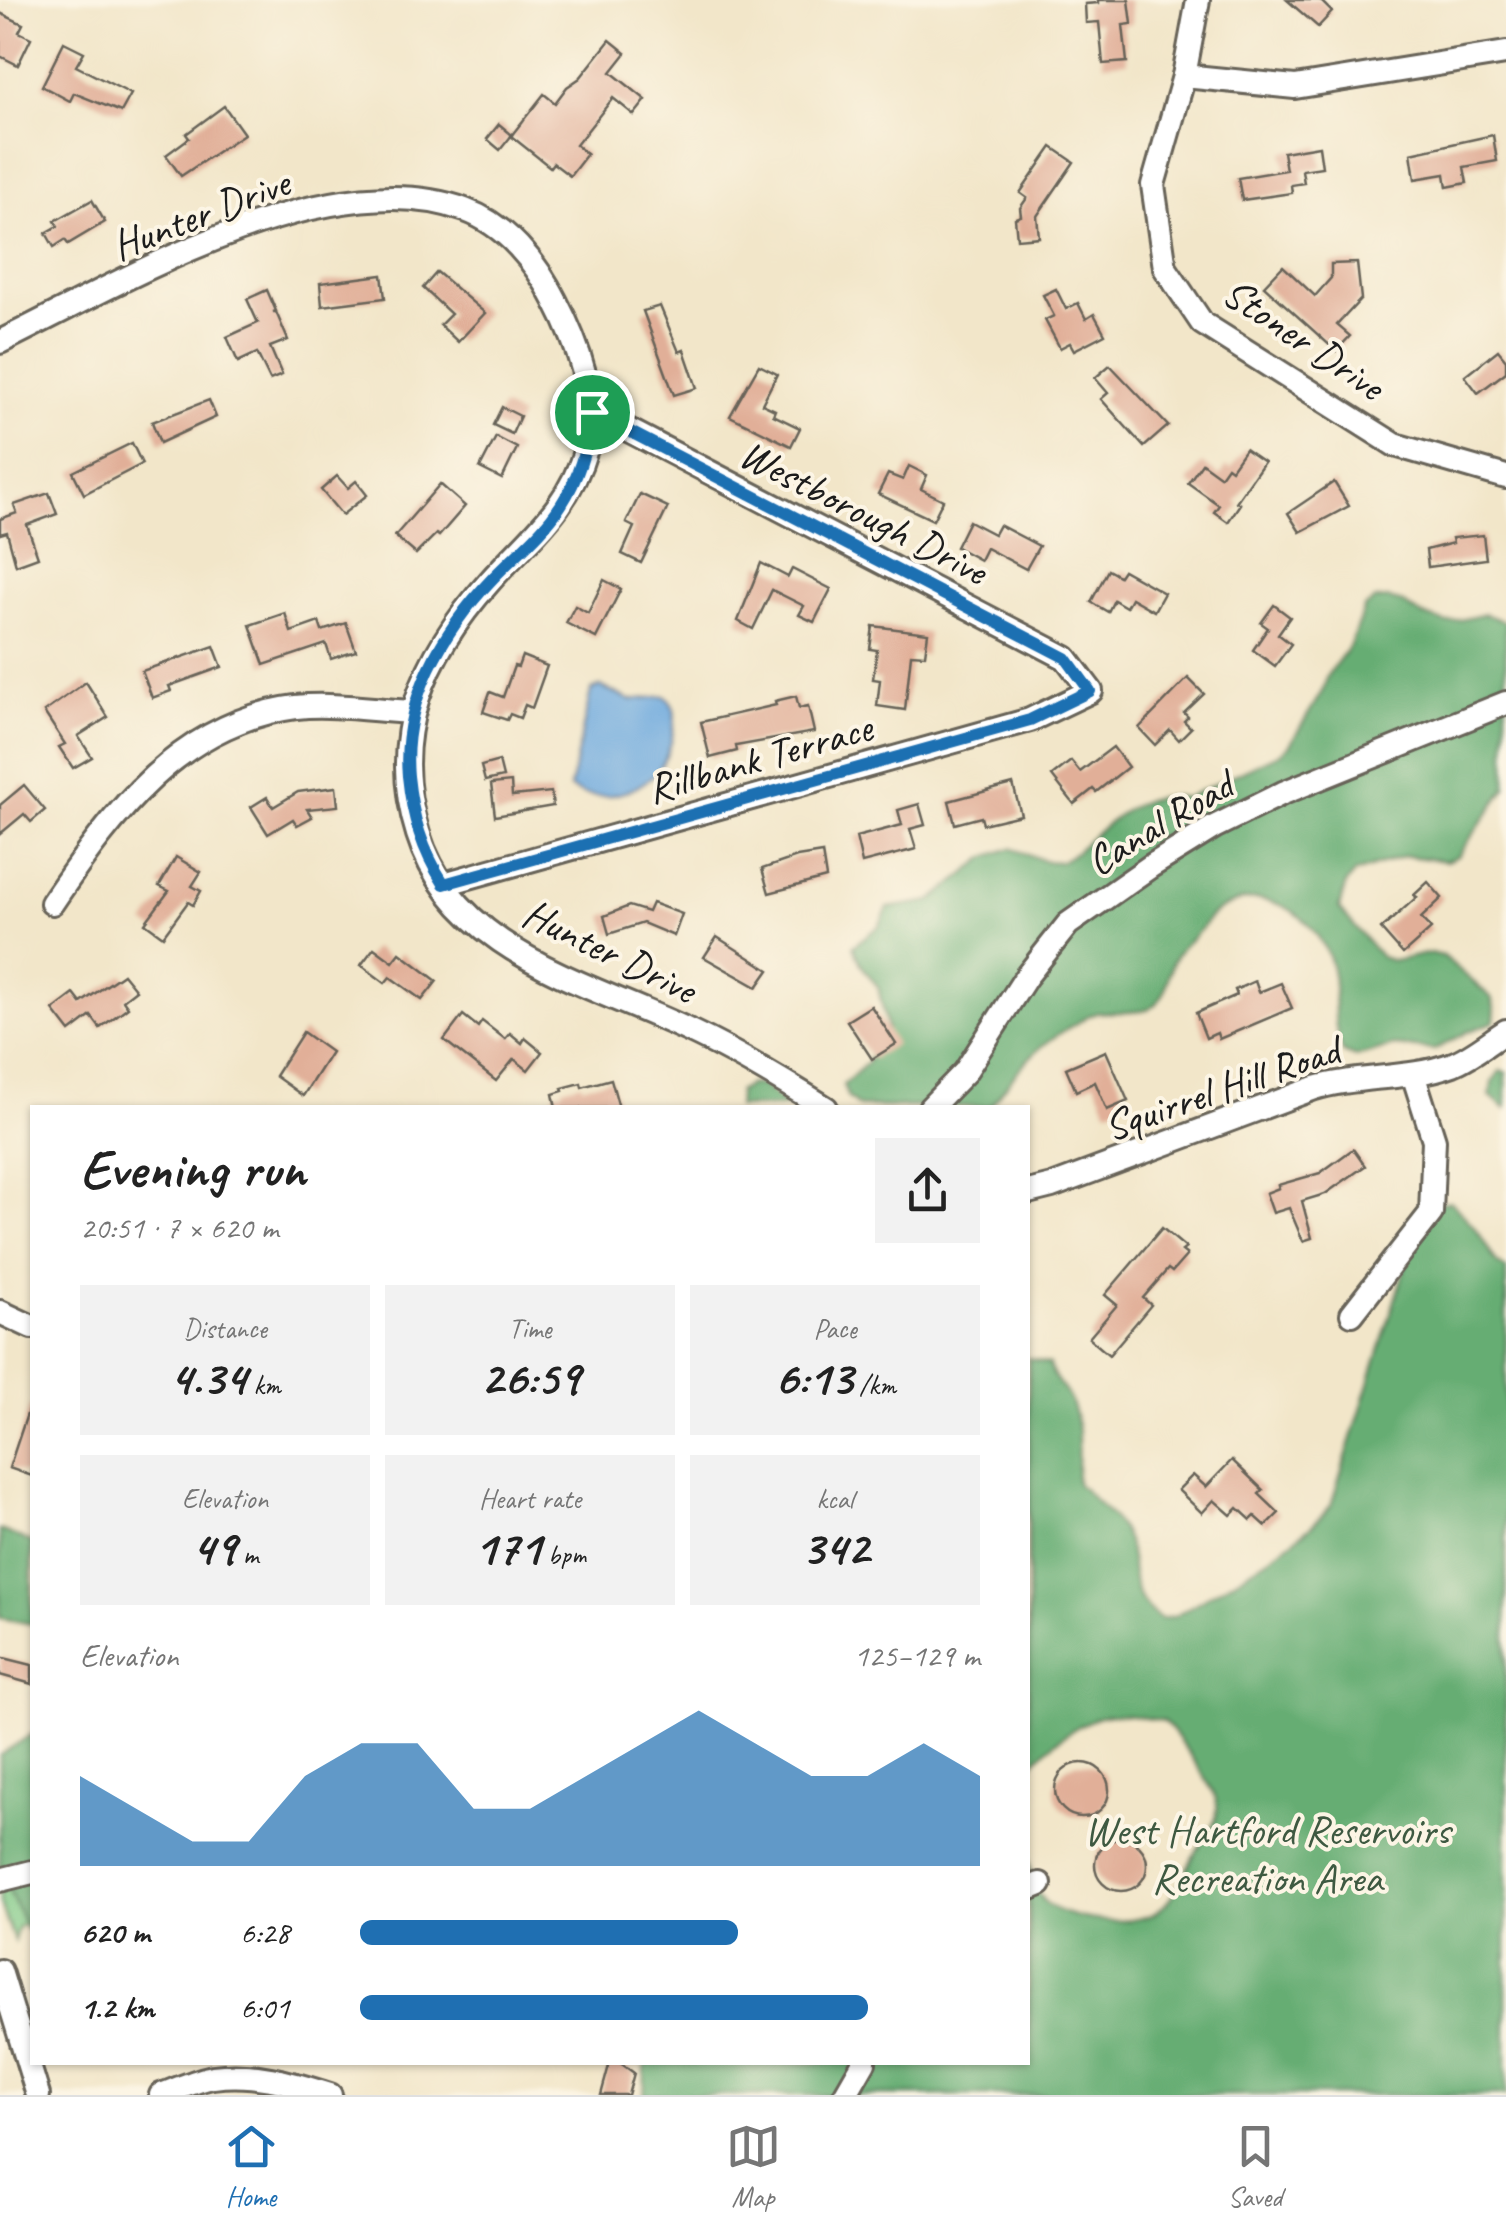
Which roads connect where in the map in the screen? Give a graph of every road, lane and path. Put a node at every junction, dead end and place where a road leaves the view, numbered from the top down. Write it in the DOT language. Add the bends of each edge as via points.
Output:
graph roads {
  1 [pos="1198,0"];
  2 [pos="1506,53"];
  3 [pos="1184,76"];
  4 [pos="0,342"];
  5 [pos="592,412"];
  6 [pos="1506,477"];
  7 [pos="1090,691"];
  8 [pos="1506,704"];
  9 [pos="411,712"];
  10 [pos="444,884"];
  11 [pos="52,902"];
  12 [pos="1506,1031"];
  13 [pos="1414,1074"];
  14 [pos="821,1105"];
  15 [pos="933,1105"];
  16 [pos="1030,1192"];
  17 [pos="0,1312"];
  18 [pos="1352,1314"];
  19 [pos="30,1326"];
  20 [pos="30,1872"];
  21 [pos="0,1880"];
  22 [pos="0,1972"];
  23 [pos="862,2065"];
  24 [pos="38,2095"];
  25 [pos="161,2095"];
  26 [pos="330,2095"];
  27 [pos="845,2095"];
  1 -- 3 [label="street, Stoner Drive"];
  2 -- 3 [label="street" via="1295,87"];
  3 -- 6 [label="street, Stoner Drive" via="1153,186 1165,268 1202,323 1396,445"];
  4 -- 5 [label="street, Hunter Drive" via="170,260 291,212 363,200 423,200 466,210 520,248 567,323"];
  5 -- 7 [label="street, Westborough Drive" via="1066,658"];
  5 -- 9 [label="street, Hunter Drive" via="583,458 561,506 459,622"];
  7 -- 10 [label="street, Rillbank Terrace" via="1030,720"];
  8 -- 15 [label="street, Canal Road" via="1214,827 1068,924 964,1072"];
  9 -- 10 [label="street, Hunter Drive" via="410,797 418,835"];
  9 -- 11 [label="street" via="301,706 261,713 203,738 141,787"];
  10 -- 14 [label="street, Hunter Drive" via="492,936 532,961 688,1030"];
  12 -- 13 [label="street, Squirrel Hill Road" via="1455,1063"];
  13 -- 16 [label="street, Squirrel Hill Road" via="1315,1088"];
  13 -- 18 [label="street" via="1434,1140 1430,1213"];
  17 -- 19 [label="street"];
  20 -- 21 [label="street"];
  22 -- 24 [label="street"];
  23 -- 27 [label="street"];
  25 -- 26 [label="street" via="212,2077 251,2076"];
}
